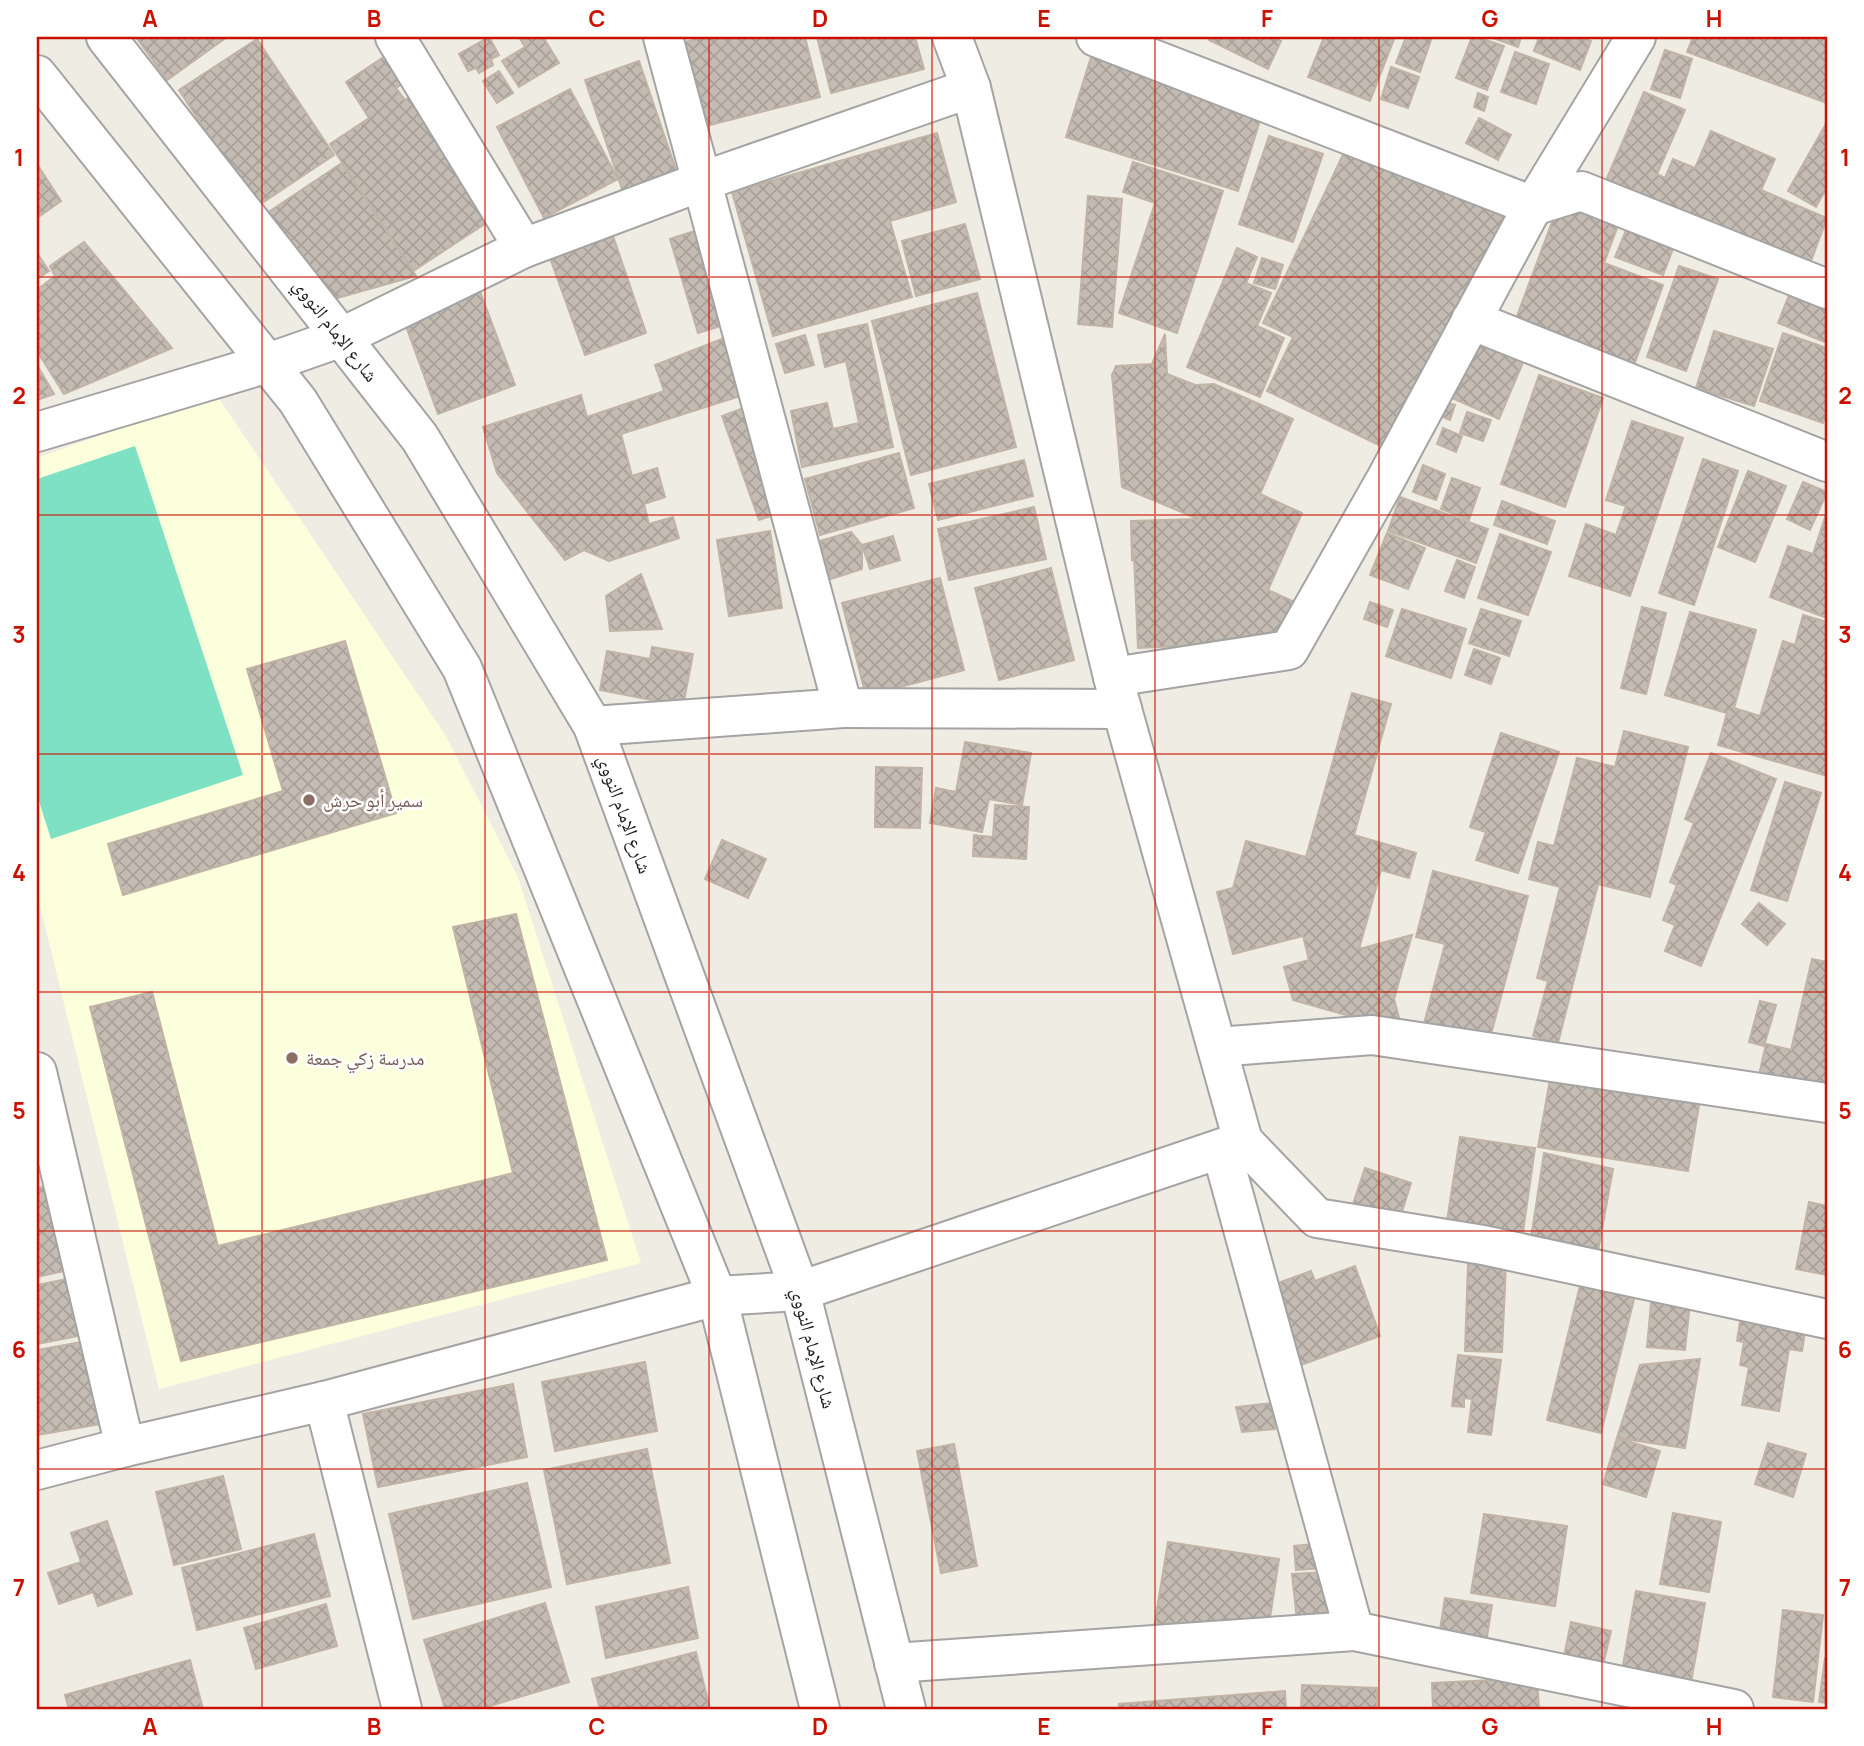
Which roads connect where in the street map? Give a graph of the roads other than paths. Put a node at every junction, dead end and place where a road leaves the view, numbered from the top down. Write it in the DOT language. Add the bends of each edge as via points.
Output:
graph roads {
  1 [pos="106,37"];
  2 [pos="395,37"];
  3 [pos="663,37"];
  4 [pos="951,37"];
  5 [pos="1096,37"];
  6 [pos="1636,37"];
  7 [pos="37,75"];
  8 [pos="971,88"];
  9 [pos="703,181"];
  10 [pos="1533,206"];
  11 [pos="524,248"];
  12 [pos="1827,289"];
  13 [pos="1471,320"];
  14 [pos="342,337"];
  15 [pos="268,363"];
  16 [pos="37,432"];
  17 [pos="1827,462"];
  18 [pos="1118,693"];
  19 [pos="843,708"];
  20 [pos="593,726"];
  21 [pos="1217,1047"];
  22 [pos="37,1072"];
  23 [pos="1827,1102"];
  24 [pos="1231,1145"];
  25 [pos="46,1147"];
  26 [pos="800,1290"];
  27 [pos="717,1296"];
  28 [pos="1827,1319"];
  29 [pos="324,1401"];
  30 [pos="125,1447"];
  31 [pos="37,1470"];
  32 [pos="1354,1631"];
  33 [pos="894,1663"];
  34 [pos="402,1709"];
  35 [pos="820,1709"];
  36 [pos="906,1709"];
  37 [pos="1734,1709"];
  1 -- 14 [label="street, شارع الإمام النووي"];
  2 -- 11 [label="street"];
  3 -- 9 [label="street"];
  4 -- 8 [label="street"];
  5 -- 10 [label="street"];
  6 -- 10 [label="street"];
  7 -- 15 [label="street"];
  8 -- 9 [label="street"];
  8 -- 18 [label="street"];
  9 -- 11 [label="street"];
  9 -- 19 [label="street"];
  10 -- 12 [label="street" via="1581,191"];
  10 -- 13 [label="street"];
  11 -- 14 [label="street"];
  13 -- 17 [label="street"];
  13 -- 18 [label="street" via="1289,650"];
  14 -- 15 [label="street"];
  14 -- 20 [label="street, شارع الإمام النووي" via="420,438"];
  15 -- 16 [label="street"];
  15 -- 27 [label="street" via="298,401 462,668"];
  18 -- 19 [label="street"];
  18 -- 21 [label="street"];
  19 -- 20 [label="street"];
  20 -- 26 [label="street, شارع الإمام النووي"];
  21 -- 23 [label="street" via="1372,1035"];
  21 -- 24 [label="street"];
  22 -- 25 [label="street"];
  24 -- 26 [label="street"];
  24 -- 28 [label="street" via="1317,1218 1483,1245"];
  24 -- 32 [label="street"];
  25 -- 30 [label="street"];
  26 -- 27 [label="street"];
  26 -- 33 [label="street, شارع الإمام النووي"];
  27 -- 29 [label="street"];
  27 -- 35 [label="street"];
  29 -- 30 [label="street"];
  29 -- 34 [label="street"];
  30 -- 31 [label="street"];
  32 -- 33 [label="street"];
  32 -- 37 [label="street"];
  33 -- 36 [label="street, شارع الإمام النووي"];
}
